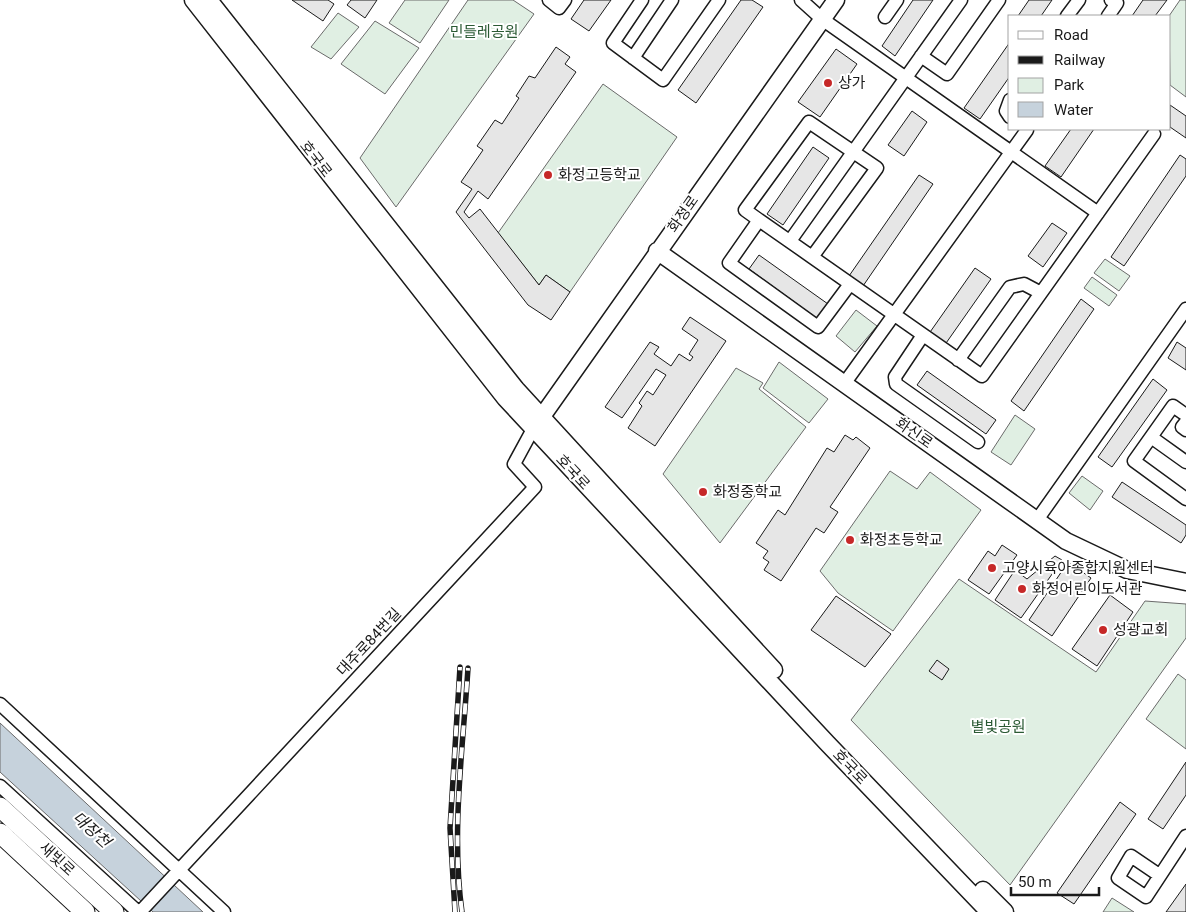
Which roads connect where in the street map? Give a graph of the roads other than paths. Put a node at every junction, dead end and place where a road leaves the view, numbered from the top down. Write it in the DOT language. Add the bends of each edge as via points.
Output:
graph roads {
  1 [pos="193,0"];
  2 [pos="209,0"];
  3 [pos="548,0"];
  4 [pos="564,0"];
  5 [pos="642,0"];
  6 [pos="672,0"];
  7 [pos="719,0"];
  8 [pos="800,0"];
  9 [pos="836,0"];
  10 [pos="897,0"];
  11 [pos="961,0"];
  12 [pos="999,0"];
  13 [pos="1078,0"];
  14 [pos="1111,0"];
  15 [pos="1068,15"];
  16 [pos="1109,15"];
  17 [pos="885,17"];
  18 [pos="822,19"];
  19 [pos="921,56"];
  20 [pos="633,58"];
  21 [pos="906,79"];
  22 [pos="1026,130"];
  23 [pos="1154,134"];
  24 [pos="853,152"];
  25 [pos="1012,152"];
  26 [pos="1098,213"];
  27 [pos="759,220"];
  28 [pos="790,241"];
  29 [pos="657,251"];
  30 [pos="812,258"];
  31 [pos="850,284"];
  32 [pos="1041,293"];
  33 [pos="1186,309"];
  34 [pos="895,317"];
  35 [pos="923,335"];
  36 [pos="958,360"];
  37 [pos="844,384"];
  38 [pos="1186,415"];
  39 [pos="1186,422"];
  40 [pos="538,423"];
  41 [pos="1186,430"];
  42 [pos="1151,437"];
  43 [pos="978,442"];
  44 [pos="1186,462"];
  45 [pos="1186,499"];
  46 [pos="1037,520"];
  47 [pos="1186,582"];
  48 [pos="0,704"];
  49 [pos="0,786"];
  50 [pos="0,807"];
  51 [pos="0,833"];
  52 [pos="1186,836"];
  53 [pos="179,871"];
  54 [pos="1159,875"];
  55 [pos="85,912"];
  56 [pos="114,912"];
  57 [pos="139,912"];
  58 [pos="224,912"];
  59 [pos="989,912"];
  60 [pos="1004,912"];
  1 -- 40 [label="main road, 호국로" via="499,390"];
  2 -- 40 [label="main road, 호국로" via="516,389"];
  3 -- 4 [label="street" via="559,8"];
  5 -- 20 [label="street" via="612,43"];
  6 -- 20 [label="street"];
  7 -- 20 [label="street" via="663,80"];
  8 -- 18 [label="street"];
  9 -- 18 [label="main road, 화정로"];
  10 -- 17 [label="street"];
  11 -- 19 [label="street"];
  12 -- 19 [label="street" via="947,74"];
  13 -- 15 [label="street"];
  14 -- 16 [label="street" via="1117,3"];
  18 -- 21 [label="street"];
  18 -- 29 [label="main road, 화정로"];
  19 -- 21 [label="street"];
  21 -- 24 [label="street"];
  21 -- 25 [label="street"];
  22 -- 25 [label="street"];
  23 -- 26 [label="street"];
  24 -- 27 [label="street" via="810,122 746,210"];
  24 -- 28 [label="street"];
  24 -- 30 [label="street" via="877,168"];
  25 -- 26 [label="street"];
  25 -- 34 [label="street"];
  26 -- 32 [label="street"];
  27 -- 28 [label="street"];
  27 -- 31 [label="street" via="729,264 818,327"];
  28 -- 30 [label="street"];
  29 -- 37 [label="main road, 화신로"];
  29 -- 40 [label="main road, 화정로"];
  30 -- 31 [label="street"];
  31 -- 34 [label="street"];
  32 -- 36 [label="street" via="1024,284 1010,288"];
  32 -- 36 [label="street" via="982,376"];
  33 -- 46 [label="street"];
  34 -- 35 [label="street"];
  34 -- 37 [label="street"];
  35 -- 36 [label="street"];
  35 -- 43 [label="street" via="895,377 896,384"];
  37 -- 46 [label="main road, 화신로"];
  38 -- 42 [label="street" via="1173,406"];
  39 -- 41 [label="street" via="1182,428"];
  40 -- 53 [label="street, 대주로84번길" via="514,464 535,487"];
  40 -- 59 [label="main road, 호국로" via="827,743"];
  40 -- 60 [label="main road, 호국로"];
  42 -- 44 [label="street"];
  42 -- 45 [label="street" via="1134,461"];
  46 -- 47 [label="main road, 화신로" via="1066,541 1127,570"];
  48 -- 53 [label="street"];
  49 -- 57 [label="street"];
  50 -- 56 [label="highway, 새빛로"];
  51 -- 55 [label="highway, 새빛로"];
  52 -- 54 [label="street"];
  53 -- 57 [label="street"];
  53 -- 58 [label="street"];
}
